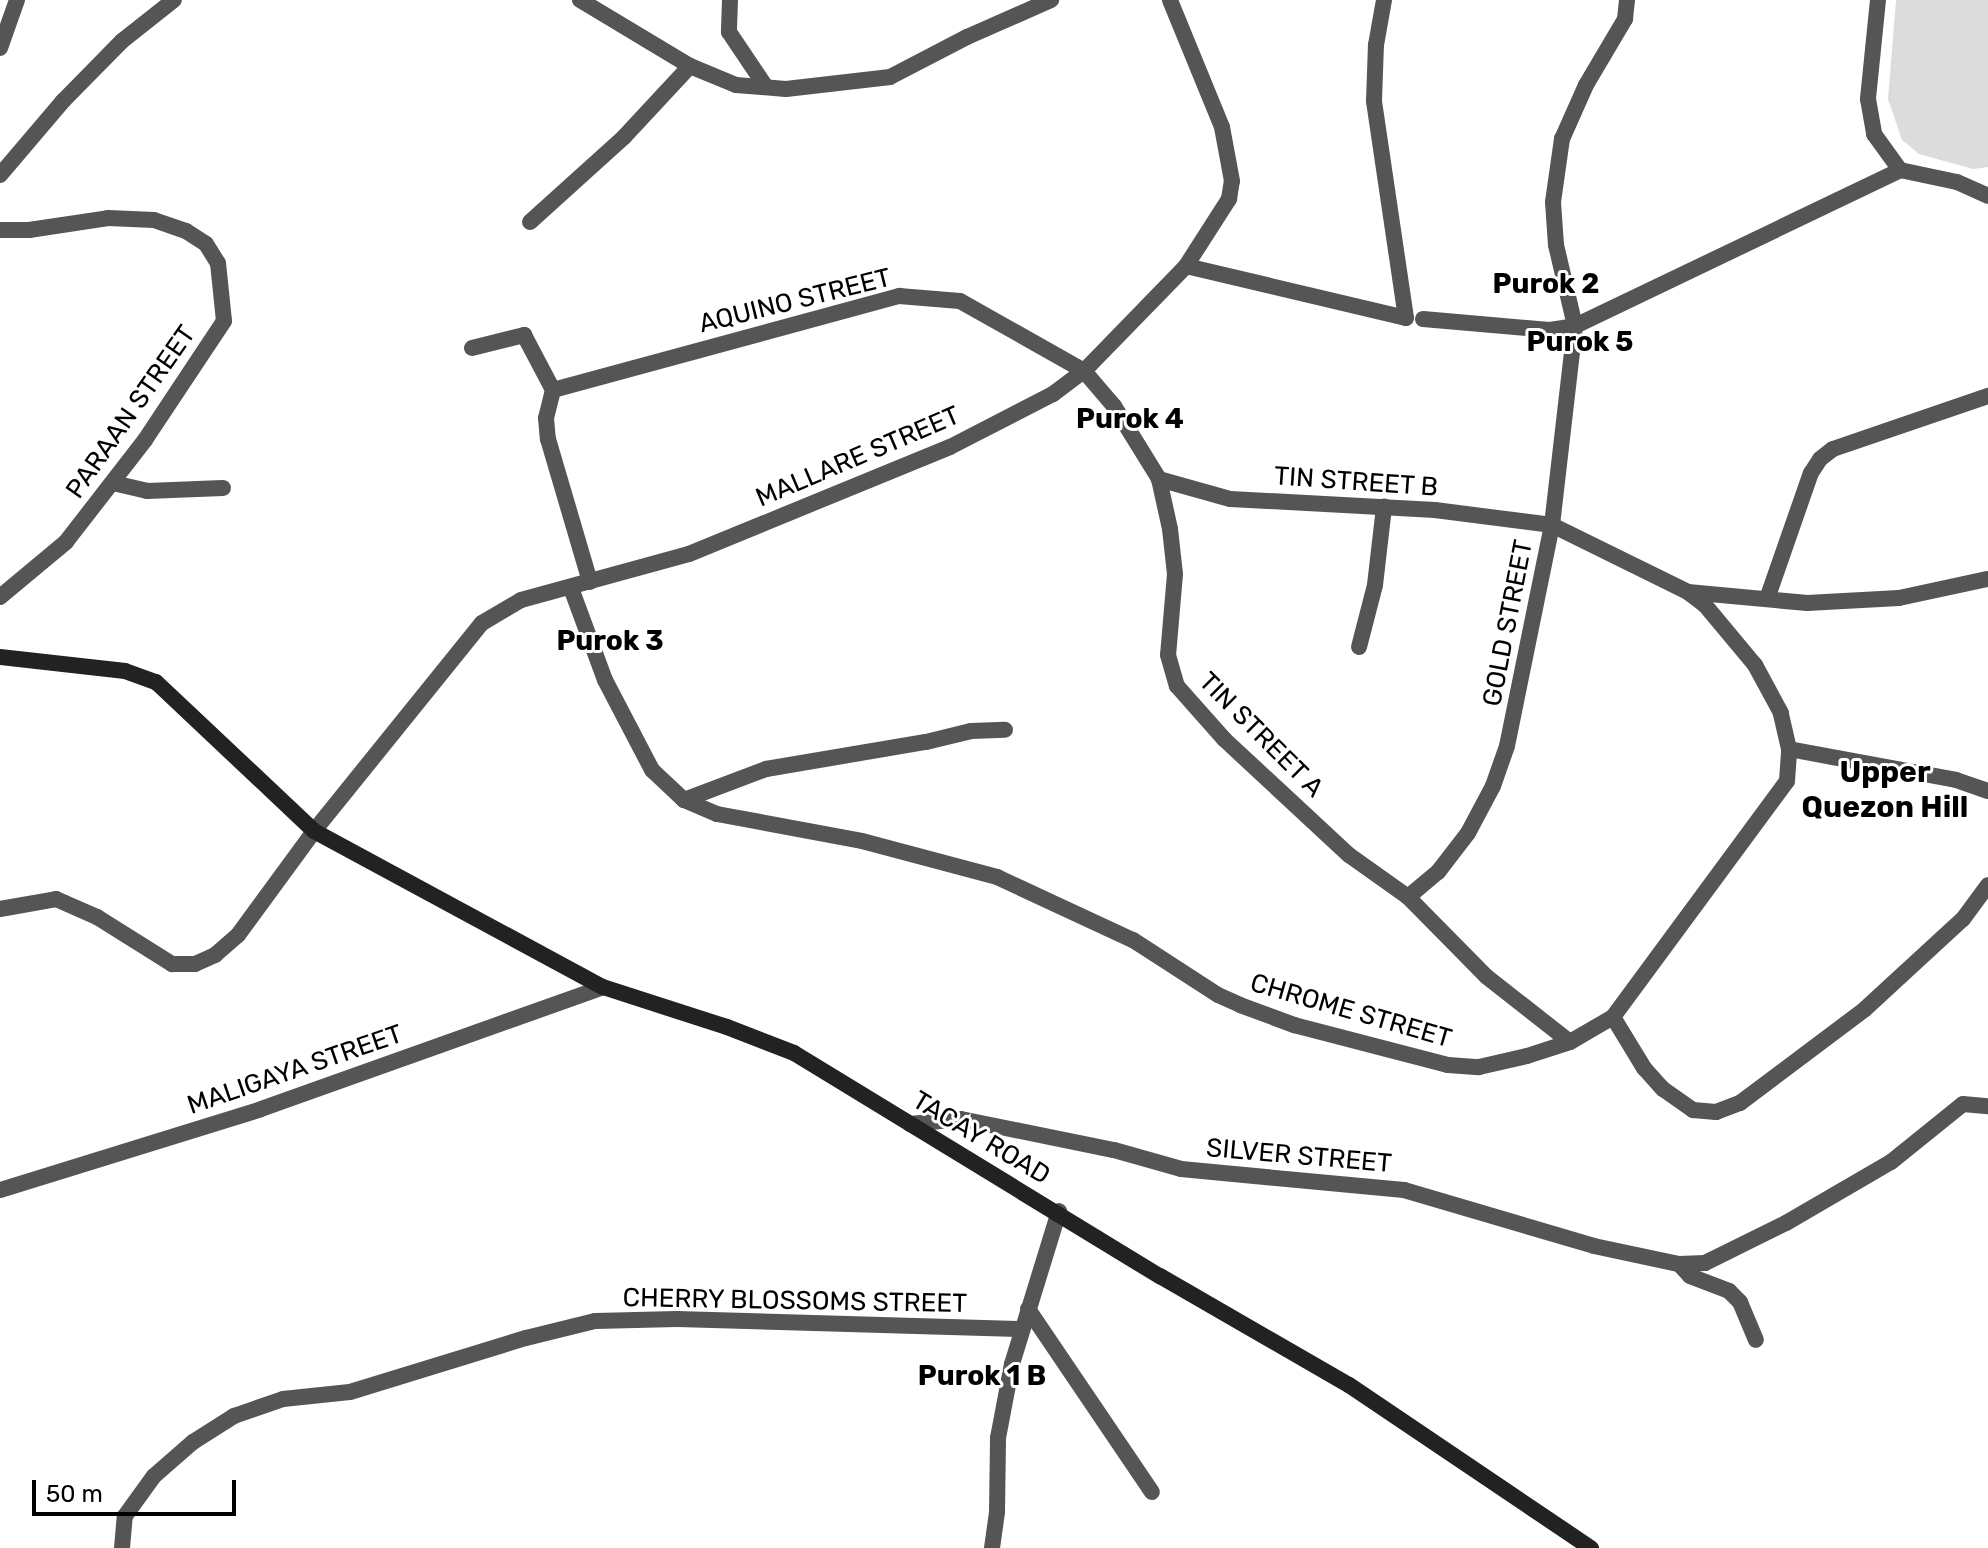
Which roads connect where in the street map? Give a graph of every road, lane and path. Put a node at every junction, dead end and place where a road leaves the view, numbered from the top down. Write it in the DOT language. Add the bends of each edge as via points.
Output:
graph roads {
  1 [pos="17,0"];
  2 [pos="174,0"];
  3 [pos="580,0"];
  4 [pos="730,0"];
  5 [pos="1051,0"];
  6 [pos="1170,0"];
  7 [pos="1384,0"];
  8 [pos="1627,0"];
  9 [pos="1878,0"];
  10 [pos="0,48"];
  11 [pos="690,66"];
  12 [pos="766,87"];
  13 [pos="2,165"];
  14 [pos="1900,170"];
  15 [pos="1988,196"];
  16 [pos="530,222"];
  17 [pos="0,230"];
  18 [pos="1186,266"];
  19 [pos="1414,319"];
  20 [pos="1575,326"];
  21 [pos="472,348"];
  22 [pos="1084,371"];
  23 [pos="553,390"];
  24 [pos="1988,396"];
  25 [pos="1159,479"];
  26 [pos="113,483"];
  27 [pos="223,488"];
  28 [pos="1384,507"];
  29 [pos="1552,525"];
  30 [pos="1988,579"];
  31 [pos="590,582"];
  32 [pos="571,588"];
  33 [pos="1688,592"];
  34 [pos="0,597"];
  35 [pos="1767,599"];
  36 [pos="1359,647"];
  37 [pos="0,657"];
  38 [pos="1005,730"];
  39 [pos="1789,749"];
  40 [pos="1988,791"];
  41 [pos="684,800"];
  42 [pos="314,831"];
  43 [pos="1988,885"];
  44 [pos="1408,897"];
  45 [pos="0,909"];
  46 [pos="603,987"];
  47 [pos="1613,1017"];
  48 [pos="1570,1042"];
  49 [pos="1988,1106"];
  50 [pos="910,1124"];
  51 [pos="0,1190"];
  52 [pos="1059,1211"];
  53 [pos="1679,1264"];
  54 [pos="1028,1309"];
  55 [pos="1022,1329"];
  56 [pos="1756,1340"];
  57 [pos="1152,1492"];
  58 [pos="122,1548"];
  59 [pos="992,1548"];
  60 [pos="1591,1548"];
  1 -- 10 [label="street"];
  2 -- 13 [label="street" via="122,41"];
  3 -- 11 [label="street"];
  4 -- 12 [label="street" via="729,32"];
  5 -- 12 [label="street" via="890,77"];
  6 -- 18 [label="street, MALLARE STREET" via="1222,127 1232,181 1229,199"];
  7 -- 19 [label="street" via="1374,101"];
  8 -- 20 [label="street, GOLD STREET" via="1625,19 1562,139 1553,202 1556,245"];
  9 -- 14 [label="street" via="1868,99 1874,134"];
  11 -- 12 [label="street" via="736,85"];
  11 -- 16 [label="street" via="624,137"];
  14 -- 15 [label="street" via="1957,182"];
  14 -- 20 [label="street"];
  17 -- 26 [label="street, PARAAN STREET" via="108,218 154,220 206,244 218,263 224,321"];
  18 -- 19 [label="street"];
  18 -- 22 [label="street, MALLARE STREET"];
  19 -- 20 [label="street" via="1550,330"];
  20 -- 29 [label="street, GOLD STREET"];
  21 -- 23 [label="street" via="524,335"];
  22 -- 23 [label="street, AQUINO STREET" via="960,301 899,296"];
  22 -- 25 [label="street, TIN STREET A" via="1114,406"];
  22 -- 31 [label="street, MALLARE STREET" via="1053,394 950,447 689,554"];
  23 -- 31 [label="street" via="546,418 548,439"];
  24 -- 35 [label="street" via="1833,449 1820,459"];
  25 -- 28 [label="street, TIN STREET B" via="1230,499"];
  25 -- 44 [label="street, TIN STREET A" via="1175,574 1168,655 1177,686 1224,739 1349,855"];
  26 -- 27 [label="street" via="147,491"];
  26 -- 34 [label="street, PARAAN STREET" via="66,542"];
  28 -- 29 [label="street, TIN STREET B"];
  28 -- 36 [label="street" via="1375,585"];
  29 -- 33 [label="street, CHROME STREET"];
  29 -- 44 [label="street, GOLD STREET" via="1507,746 1493,786 1468,833 1438,872"];
  30 -- 35 [label="street" via="1899,598 1807,603"];
  31 -- 32 [label="street, MALLARE STREET"];
  32 -- 41 [label="street, CHROME STREET" via="635,743 652,770"];
  32 -- 42 [label="street, MALLARE STREET" via="521,600 482,623"];
  33 -- 35 [label="street"];
  33 -- 39 [label="street, CHROME STREET" via="1755,665 1781,713"];
  37 -- 42 [label="main road, TACAY ROAD" via="125,671 156,682"];
  38 -- 41 [label="street" via="971,731 766,769"];
  39 -- 40 [label="street" via="1956,780"];
  39 -- 47 [label="street, CHROME STREET" via="1787,781"];
  41 -- 48 [label="street, CHROME STREET" via="717,814 862,841 997,877 1133,940 1218,995 1294,1025 1448,1065 1479,1067"];
  42 -- 45 [label="street, MALLARE STREET" via="238,935 195,964 172,964 97,917 56,899"];
  42 -- 46 [label="main road, TACAY ROAD"];
  43 -- 47 [label="street" via="1963,919 1865,1009 1740,1103 1716,1112 1693,1110 1663,1089"];
  44 -- 48 [label="street, TIN STREET A" via="1487,977"];
  46 -- 50 [label="main road, TACAY ROAD" via="794,1053"];
  46 -- 51 [label="street, MALIGAYA STREET" via="261,1109"];
  47 -- 48 [label="street, CHROME STREET"];
  49 -- 53 [label="street, SILVER STREET" via="1963,1104 1891,1162 1797,1217 1705,1263"];
  50 -- 52 [label="main road, TACAY ROAD"];
  50 -- 53 [label="street, SILVER STREET" via="961,1119 1181,1169 1404,1190 1594,1246"];
  52 -- 54 [label="street"];
  52 -- 60 [label="main road, TACAY ROAD" via="1349,1385"];
  53 -- 56 [label="street, SILVER STREET" via="1690,1276 1729,1291 1740,1302"];
  54 -- 55 [label="street"];
  54 -- 57 [label="street"];
  55 -- 58 [label="street, CHERRY BLOSSOMS STREET" via="595,1321 350,1392 283,1399 234,1416 154,1476 125,1516"];
  55 -- 59 [label="street" via="998,1438"];
}
